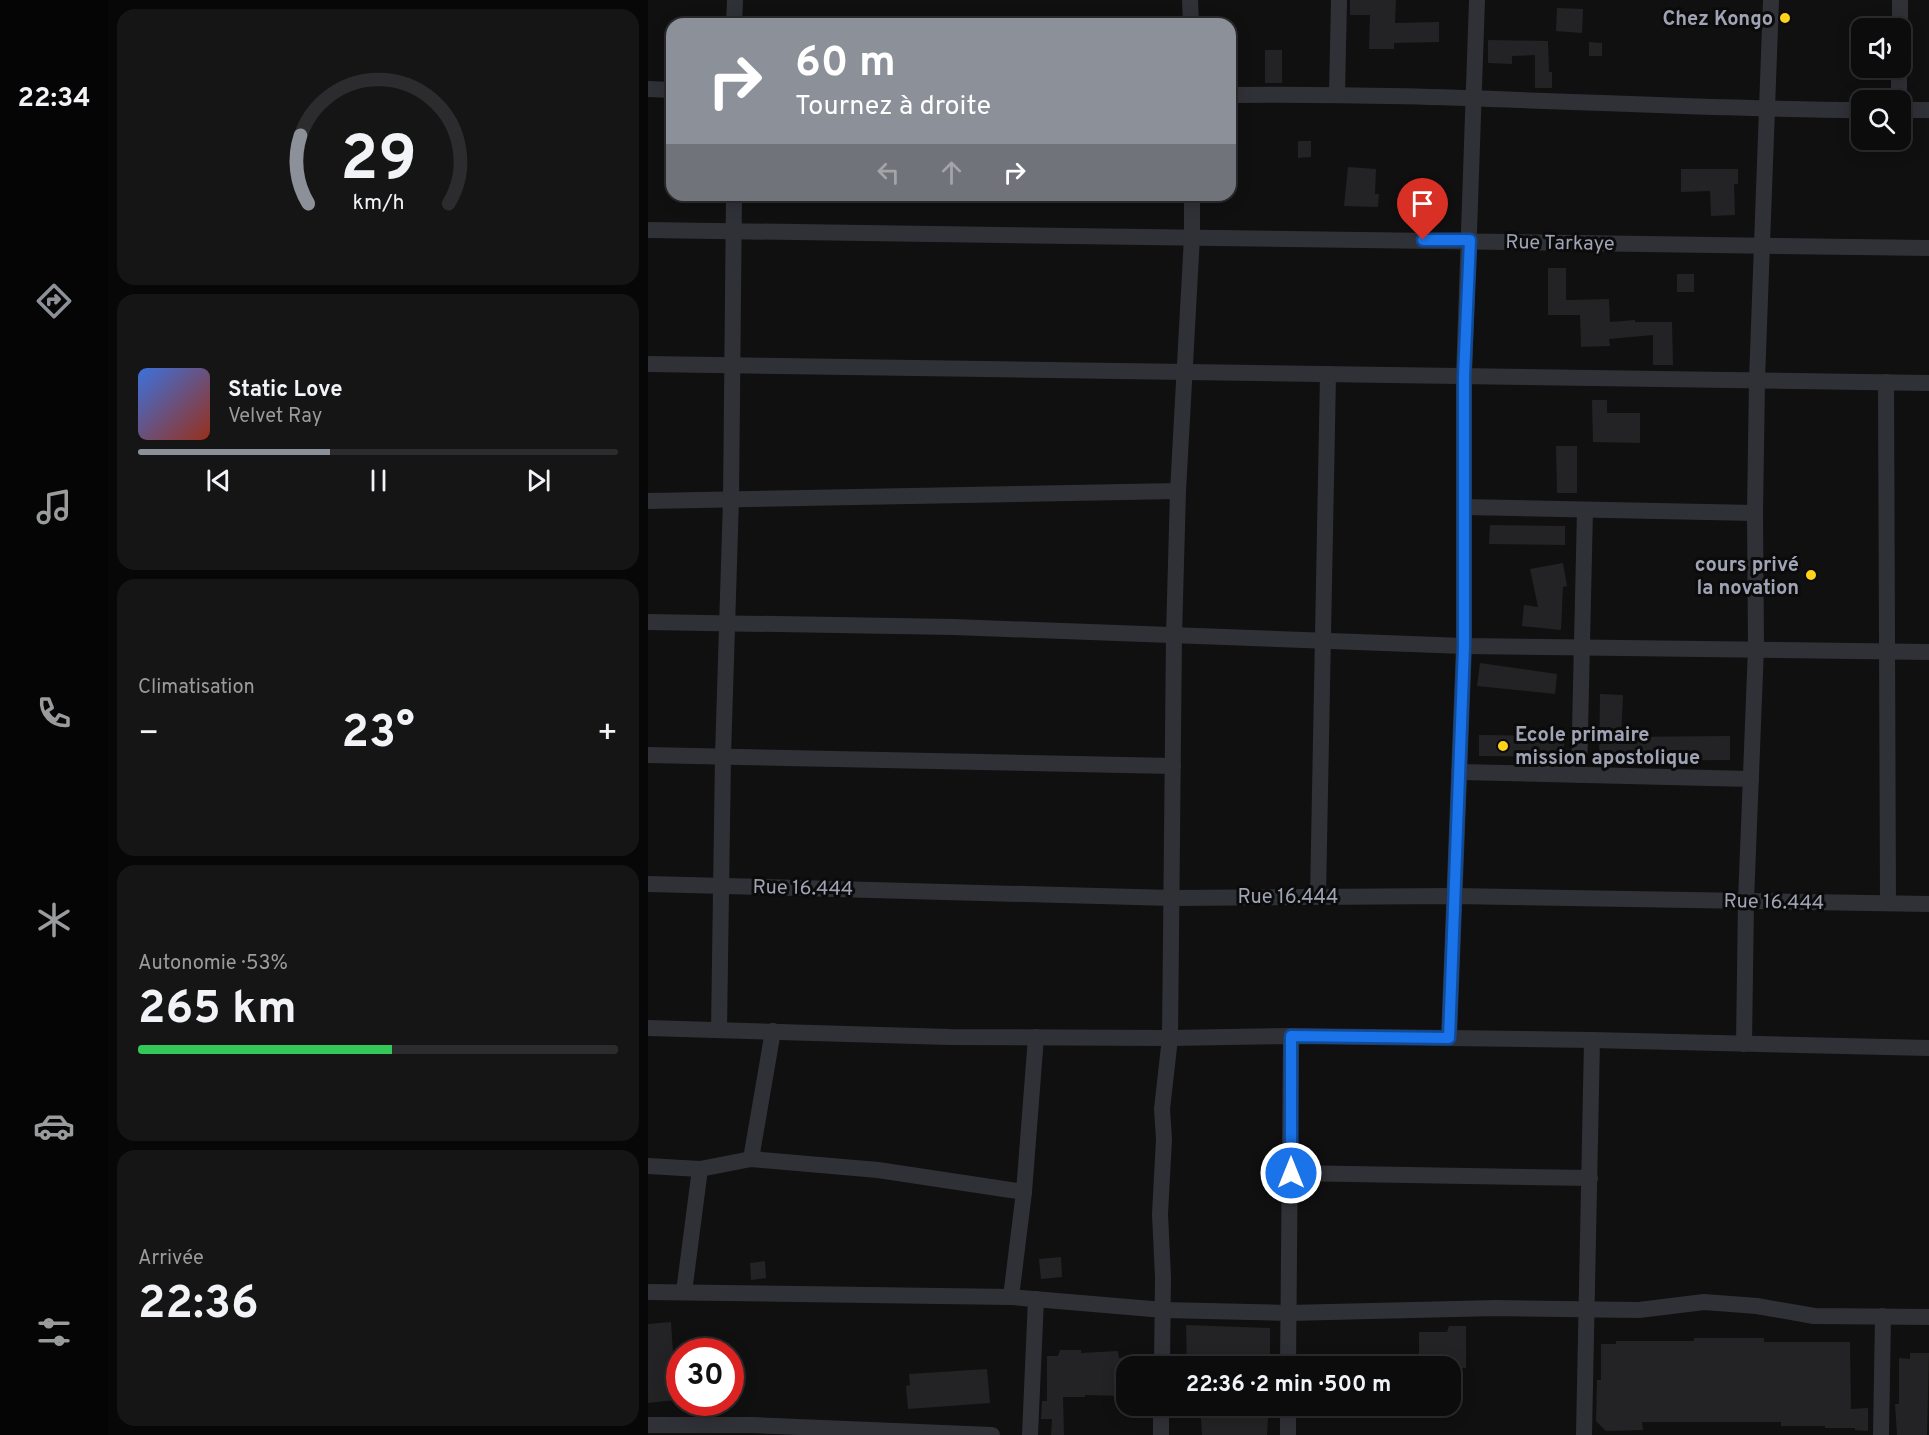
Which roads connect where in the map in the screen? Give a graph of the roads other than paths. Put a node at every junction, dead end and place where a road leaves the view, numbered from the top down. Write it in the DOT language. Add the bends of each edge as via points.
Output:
graph roads {
  1 [pos="735,0"];
  2 [pos="1190,0"];
  3 [pos="1339,0"];
  4 [pos="1477,0"];
  5 [pos="1771,0"];
  6 [pos="1900,0"];
  7 [pos="734,18"];
  8 [pos="1191,18"];
  9 [pos="1900,18"];
  10 [pos="648,89"];
  11 [pos="666,90"];
  12 [pos="1337,94"];
  13 [pos="1236,95"];
  14 [pos="1473,100"];
  15 [pos="1767,109"];
  16 [pos="1851,110"];
  17 [pos="1911,110"];
  18 [pos="1929,110"];
  19 [pos="734,201"];
  20 [pos="1192,201"];
  21 [pos="648,230"];
  22 [pos="735,232"];
  23 [pos="1192,237"];
  24 [pos="1470,240"];
  25 [pos="1763,245"];
  26 [pos="1929,248"];
  27 [pos="648,364"];
  28 [pos="732,365"];
  29 [pos="1185,372"];
  30 [pos="1328,374"];
  31 [pos="1464,376"];
  32 [pos="1757,380"];
  33 [pos="1886,382"];
  34 [pos="1929,383"];
  35 [pos="1178,491"];
  36 [pos="731,499"];
  37 [pos="648,501"];
  38 [pos="1464,507"];
  39 [pos="1585,510"];
  40 [pos="1755,513"];
  41 [pos="648,622"];
  42 [pos="728,623"];
  43 [pos="1174,635"];
  44 [pos="1322,640"];
  45 [pos="1464,646"];
  46 [pos="1581,647"];
  47 [pos="1756,648"];
  48 [pos="1887,651"];
  49 [pos="1929,652"];
  50 [pos="648,755"];
  51 [pos="723,756"];
  52 [pos="1173,766"];
  53 [pos="1459,772"];
  54 [pos="1579,775"];
  55 [pos="1751,779"];
  56 [pos="648,884"];
  57 [pos="721,885"];
  58 [pos="1318,896"];
  59 [pos="1454,896"];
  60 [pos="1172,898"];
  61 [pos="1746,901"];
  62 [pos="1888,903"];
  63 [pos="1929,904"];
  64 [pos="648,1028"];
  65 [pos="718,1029"];
  66 [pos="773,1031"];
  67 [pos="1291,1036"];
  68 [pos="1036,1037"];
  69 [pos="1170,1038"];
  70 [pos="1449,1038"];
  71 [pos="1592,1040"];
  72 [pos="1744,1044"];
  73 [pos="1929,1048"];
  74 [pos="751,1159"];
  75 [pos="648,1166"];
  76 [pos="700,1169"];
  77 [pos="1291,1173"];
  78 [pos="1590,1178"];
  79 [pos="1024,1192"];
  80 [pos="648,1292"];
  81 [pos="684,1292"];
  82 [pos="1011,1297"];
  83 [pos="1036,1299"];
  84 [pos="1164,1310"];
  85 [pos="1587,1310"];
  86 [pos="1288,1313"];
  87 [pos="1883,1316"];
  88 [pos="1929,1317"];
  89 [pos="1162,1356"];
  90 [pos="1288,1356"];
  91 [pos="1161,1416"];
  92 [pos="1288,1416"];
  93 [pos="648,1425"];
  94 [pos="992,1435"];
  95 [pos="1030,1435"];
  96 [pos="1161,1435"];
  97 [pos="1288,1435"];
  98 [pos="1584,1435"];
  99 [pos="1881,1435"];
  1 -- 7 [label="street"];
  2 -- 8 [label="street"];
  3 -- 12 [label="street"];
  4 -- 14 [label="street"];
  5 -- 15 [label="street"];
  6 -- 9 [label="street"];
  10 -- 11 [label="street"];
  12 -- 13 [label="street"];
  12 -- 14 [label="street"];
  14 -- 15 [label="street"];
  14 -- 24 [label="street"];
  15 -- 16 [label="street"];
  15 -- 25 [label="street"];
  17 -- 18 [label="street"];
  19 -- 22 [label="street"];
  20 -- 23 [label="street"];
  21 -- 22 [label="street, Rue Tarkaye"];
  22 -- 23 [label="street, Rue Tarkaye"];
  22 -- 28 [label="street"];
  23 -- 24 [label="street, Rue Tarkaye"];
  23 -- 29 [label="street"];
  24 -- 25 [label="street, Rue Tarkaye"];
  24 -- 31 [label="street"];
  25 -- 26 [label="street, Rue Tarkaye"];
  25 -- 32 [label="street"];
  27 -- 28 [label="street"];
  28 -- 29 [label="street"];
  28 -- 36 [label="street"];
  29 -- 30 [label="street"];
  29 -- 35 [label="street"];
  30 -- 31 [label="street"];
  30 -- 44 [label="street"];
  31 -- 32 [label="street"];
  31 -- 38 [label="street"];
  32 -- 33 [label="street"];
  32 -- 40 [label="street"];
  33 -- 34 [label="street"];
  33 -- 48 [label="street"];
  35 -- 36 [label="street"];
  35 -- 43 [label="street"];
  36 -- 37 [label="street"];
  36 -- 42 [label="street"];
  38 -- 39 [label="street"];
  38 -- 45 [label="street"];
  39 -- 40 [label="street"];
  39 -- 46 [label="street"];
  40 -- 47 [label="street"];
  41 -- 42 [label="street"];
  42 -- 43 [label="street"];
  42 -- 51 [label="street"];
  43 -- 44 [label="street"];
  43 -- 52 [label="street"];
  44 -- 45 [label="street"];
  44 -- 58 [label="street"];
  45 -- 46 [label="street"];
  45 -- 53 [label="street"];
  46 -- 47 [label="street"];
  46 -- 54 [label="street"];
  47 -- 48 [label="street"];
  47 -- 55 [label="street"];
  48 -- 49 [label="street"];
  48 -- 62 [label="street"];
  50 -- 51 [label="street"];
  51 -- 52 [label="street"];
  51 -- 57 [label="street"];
  52 -- 60 [label="street"];
  53 -- 54 [label="street"];
  53 -- 59 [label="street"];
  54 -- 55 [label="street"];
  55 -- 61 [label="street"];
  56 -- 57 [label="street, Rue 16.444"];
  57 -- 60 [label="street, Rue 16.444"];
  57 -- 65 [label="street"];
  58 -- 59 [label="street, Rue 16.444"];
  58 -- 60 [label="street, Rue 16.444"];
  59 -- 61 [label="street, Rue 16.444"];
  59 -- 70 [label="street"];
  60 -- 69 [label="street"];
  61 -- 62 [label="street, Rue 16.444"];
  61 -- 72 [label="street"];
  62 -- 63 [label="street, Rue 16.444"];
  64 -- 65 [label="street"];
  65 -- 66 [label="street"];
  66 -- 68 [label="street"];
  66 -- 74 [label="street"];
  67 -- 69 [label="street"];
  67 -- 70 [label="street"];
  67 -- 77 [label="street"];
  68 -- 69 [label="street"];
  68 -- 79 [label="street"];
  69 -- 84 [label="street" via="1162,1109 1160,1214"];
  70 -- 71 [label="street"];
  71 -- 72 [label="street"];
  71 -- 78 [label="street"];
  72 -- 73 [label="street"];
  74 -- 76 [label="street"];
  74 -- 79 [label="street" via="878,1170"];
  75 -- 76 [label="street"];
  76 -- 81 [label="street"];
  77 -- 78 [label="street"];
  77 -- 86 [label="street"];
  78 -- 85 [label="street"];
  79 -- 82 [label="street"];
  80 -- 81 [label="street"];
  81 -- 82 [label="street"];
  82 -- 83 [label="street"];
  83 -- 84 [label="street"];
  83 -- 95 [label="street"];
  84 -- 86 [label="street"];
  84 -- 89 [label="street"];
  85 -- 86 [label="street"];
  85 -- 87 [label="street" via="1639,1310 1704,1302 1814,1316"];
  85 -- 98 [label="street"];
  86 -- 90 [label="street"];
  87 -- 88 [label="street"];
  87 -- 99 [label="street"];
  91 -- 96 [label="street"];
  92 -- 97 [label="street"];
  93 -- 94 [label="street" via="752,1425"];
}
